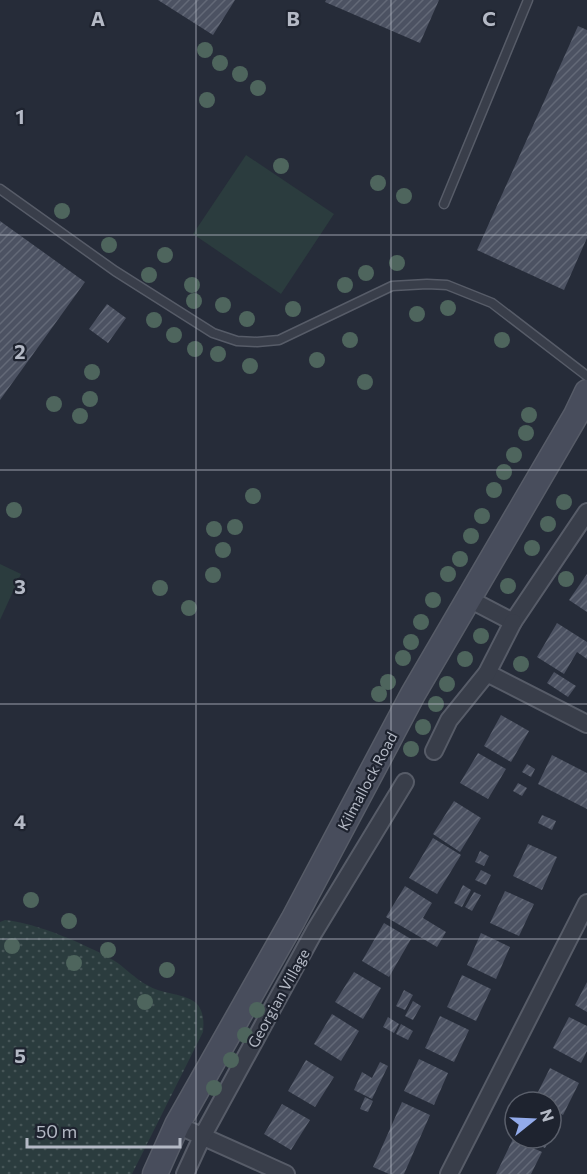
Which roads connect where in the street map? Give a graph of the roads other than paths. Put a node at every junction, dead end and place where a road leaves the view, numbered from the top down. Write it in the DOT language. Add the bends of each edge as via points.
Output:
graph roads {
  1 [pos="528,0"];
  2 [pos="0,189"];
  3 [pos="444,204"];
  4 [pos="587,376"];
  5 [pos="587,392"];
  6 [pos="587,512"];
  7 [pos="469,600"];
  8 [pos="513,622"];
  9 [pos="487,673"];
  10 [pos="587,724"];
  11 [pos="434,751"];
  12 [pos="405,782"];
  13 [pos="587,903"];
  14 [pos="293,920"];
  15 [pos="314,932"];
  16 [pos="177,1125"];
  17 [pos="202,1137"];
  18 [pos="155,1174"];
  19 [pos="185,1174"];
  20 [pos="286,1174"];
  21 [pos="449,1174"];
  1 -- 3 [label="lane"];
  2 -- 4 [label="lane" via="213,333 257,342 279,340 392,286 447,285 492,303"];
  5 -- 7 [label="main road, Kilmallock Road"];
  6 -- 8 [label="street"];
  7 -- 8 [label="street"];
  7 -- 14 [label="main road, Kilmallock Road" via="413,694"];
  8 -- 9 [label="street"];
  9 -- 10 [label="street"];
  9 -- 11 [label="street" via="450,720"];
  12 -- 15 [label="street, Georgian Village"];
  13 -- 21 [label="street"];
  14 -- 15 [label="street"];
  14 -- 16 [label="main road, Kilmallock Road"];
  15 -- 17 [label="street, Georgian Village"];
  16 -- 17 [label="street"];
  16 -- 18 [label="main road, Kilmallock Road"];
  17 -- 19 [label="street, Georgian Village"];
  17 -- 20 [label="street"];
}
